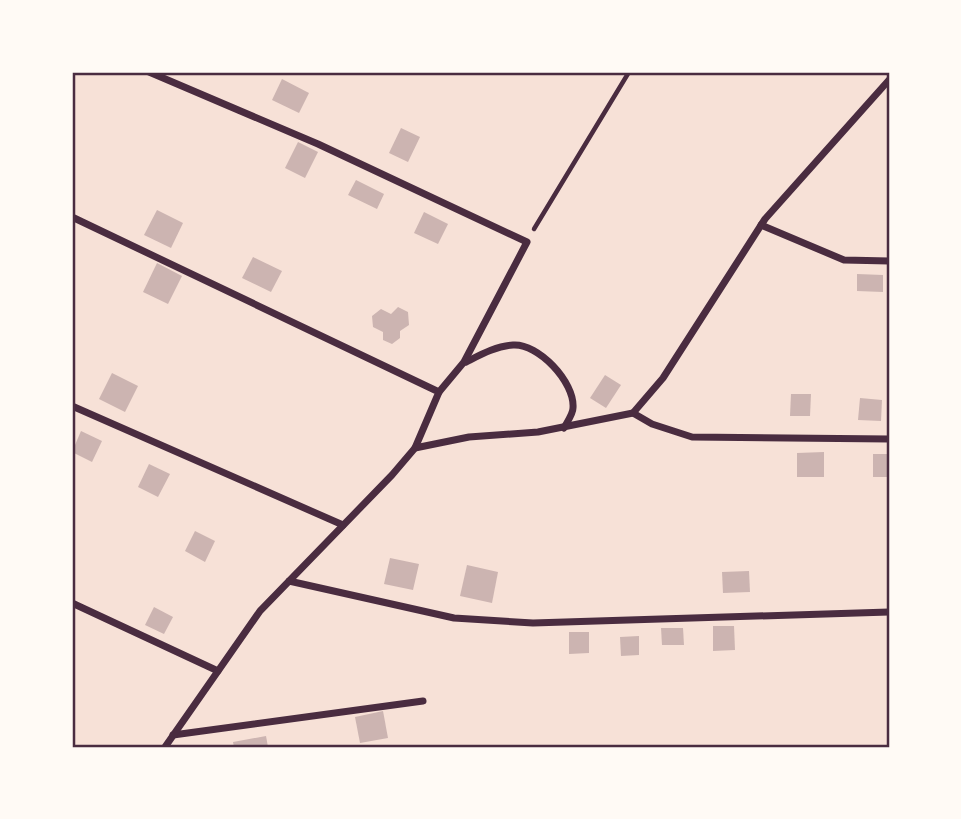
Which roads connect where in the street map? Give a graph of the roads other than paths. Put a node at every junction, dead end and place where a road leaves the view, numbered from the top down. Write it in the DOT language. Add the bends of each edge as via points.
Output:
graph roads {
  1 [pos="149,72"];
  2 [pos="889,80"];
  3 [pos="72,217"];
  4 [pos="761,225"];
  5 [pos="889,261"];
  6 [pos="464,362"];
  7 [pos="439,392"];
  8 [pos="72,405"];
  9 [pos="633,413"];
  10 [pos="564,428"];
  11 [pos="889,439"];
  12 [pos="415,448"];
  13 [pos="344,525"];
  14 [pos="289,580"];
  15 [pos="72,603"];
  16 [pos="889,612"];
  17 [pos="218,671"];
  18 [pos="423,701"];
  19 [pos="173,735"];
  20 [pos="165,747"];
  1 -- 6 [label="street" via="527,242"];
  2 -- 4 [label="street"];
  3 -- 7 [label="street"];
  4 -- 5 [label="street" via="844,260"];
  4 -- 9 [label="street" via="663,378"];
  6 -- 7 [label="street"];
  6 -- 10 [label="street" via="514,344 535,351 563,376 572,393 573,410"];
  7 -- 12 [label="street"];
  8 -- 13 [label="street"];
  9 -- 10 [label="street"];
  9 -- 11 [label="street" via="692,437"];
  10 -- 12 [label="street" via="469,437"];
  12 -- 13 [label="street"];
  13 -- 14 [label="street"];
  14 -- 16 [label="street" via="454,618 533,624"];
  14 -- 17 [label="street" via="260,611"];
  15 -- 17 [label="street"];
  17 -- 19 [label="street"];
  18 -- 19 [label="street"];
  19 -- 20 [label="street"];
}
